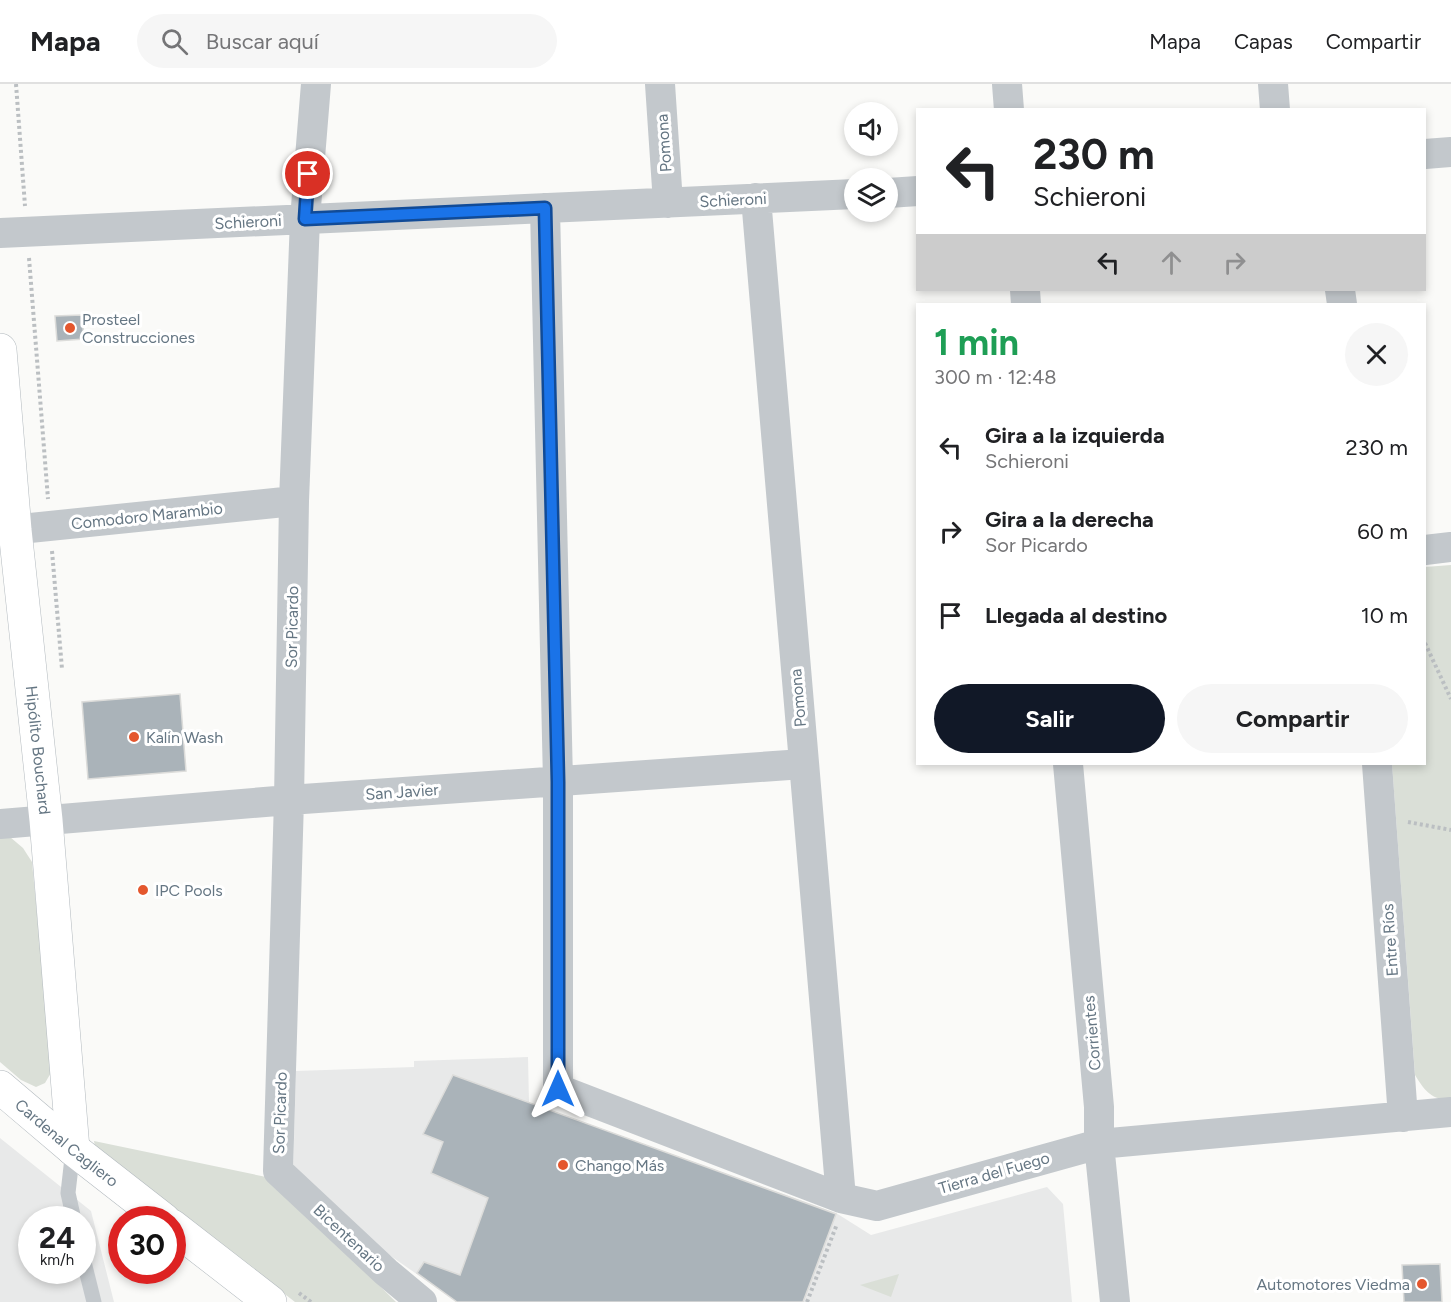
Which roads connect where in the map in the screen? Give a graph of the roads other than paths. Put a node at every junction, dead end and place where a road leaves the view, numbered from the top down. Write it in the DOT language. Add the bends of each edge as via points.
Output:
graph roads {
  1 [pos="315,84"];
  2 [pos="660,84"];
  3 [pos="1007,84"];
  4 [pos="1273,84"];
  5 [pos="1009,108"];
  6 [pos="1275,108"];
  7 [pos="1451,152"];
  8 [pos="1426,154"];
  9 [pos="916,191"];
  10 [pos="898,192"];
  11 [pos="844,194"];
  12 [pos="756,198"];
  13 [pos="668,203"];
  14 [pos="545,208"];
  15 [pos="305,219"];
  16 [pos="14,233"];
  17 [pos="0,350"];
  18 [pos="294,501"];
  19 [pos="8,531"];
  20 [pos="1451,548"];
  21 [pos="1426,550"];
  22 [pos="803,764"];
  23 [pos="1068,765"];
  24 [pos="1377,765"];
  25 [pos="558,782"];
  26 [pos="289,800"];
  27 [pos="46,820"];
  28 [pos="0,824"];
  29 [pos="0,1087"];
  30 [pos="1451,1112"];
  31 [pos="1403,1117"];
  32 [pos="1099,1144"];
  33 [pos="73,1149"];
  34 [pos="278,1171"];
  35 [pos="846,1199"];
  36 [pos="71,1206"];
  37 [pos="146,1206"];
  38 [pos="186,1237"];
  39 [pos="90,1284"];
  40 [pos="94,1302"];
  41 [pos="270,1302"];
  42 [pos="422,1302"];
  43 [pos="1114,1302"];
  1 -- 15 [label="street, Sor Picardo"];
  2 -- 13 [label="street, Pomona"];
  3 -- 5 [label="street"];
  4 -- 6 [label="street"];
  7 -- 8 [label="street"];
  9 -- 10 [label="street"];
  11 -- 12 [label="street, Schieroni"];
  12 -- 13 [label="street, Schieroni"];
  12 -- 22 [label="street, Pomona"];
  13 -- 14 [label="street, Schieroni"];
  14 -- 15 [label="street, Schieroni"];
  14 -- 25 [label="street"];
  15 -- 16 [label="street, Schieroni"];
  15 -- 18 [label="street, Sor Picardo"];
  17 -- 19 [label="main road, Hipólito Bouchard"];
  18 -- 19 [label="street, Comodoro Marambio"];
  18 -- 26 [label="street, Sor Picardo"];
  19 -- 27 [label="main road, Hipólito Bouchard"];
  20 -- 21 [label="street"];
  22 -- 25 [label="street, San Javier"];
  22 -- 35 [label="street, Pomona"];
  23 -- 32 [label="street, Corrientes" via="1099,1107"];
  24 -- 31 [label="street, Entre Ríos"];
  25 -- 26 [label="street, San Javier"];
  25 -- 35 [label="street, Tierra del Fuego" via="558,1089"];
  26 -- 27 [label="street, San Javier"];
  26 -- 34 [label="street, Sor Picardo"];
  27 -- 28 [label="street, San Javier"];
  27 -- 33 [label="main road, Hipólito Bouchard"];
  29 -- 33 [label="main road, Cardenal Cagliero"];
  30 -- 31 [label="street, Tierra del Fuego"];
  31 -- 32 [label="street, Tierra del Fuego"];
  32 -- 35 [label="street, Tierra del Fuego" via="877,1206"];
  32 -- 43 [label="street, Corrientes"];
  33 -- 36 [label="lane" via="68,1193"];
  33 -- 37 [label="main road, Cardenal Cagliero"];
  34 -- 42 [label="street, Bicentenario"];
  38 -- 41 [label="main road"];
  39 -- 40 [label="lane"];
}
